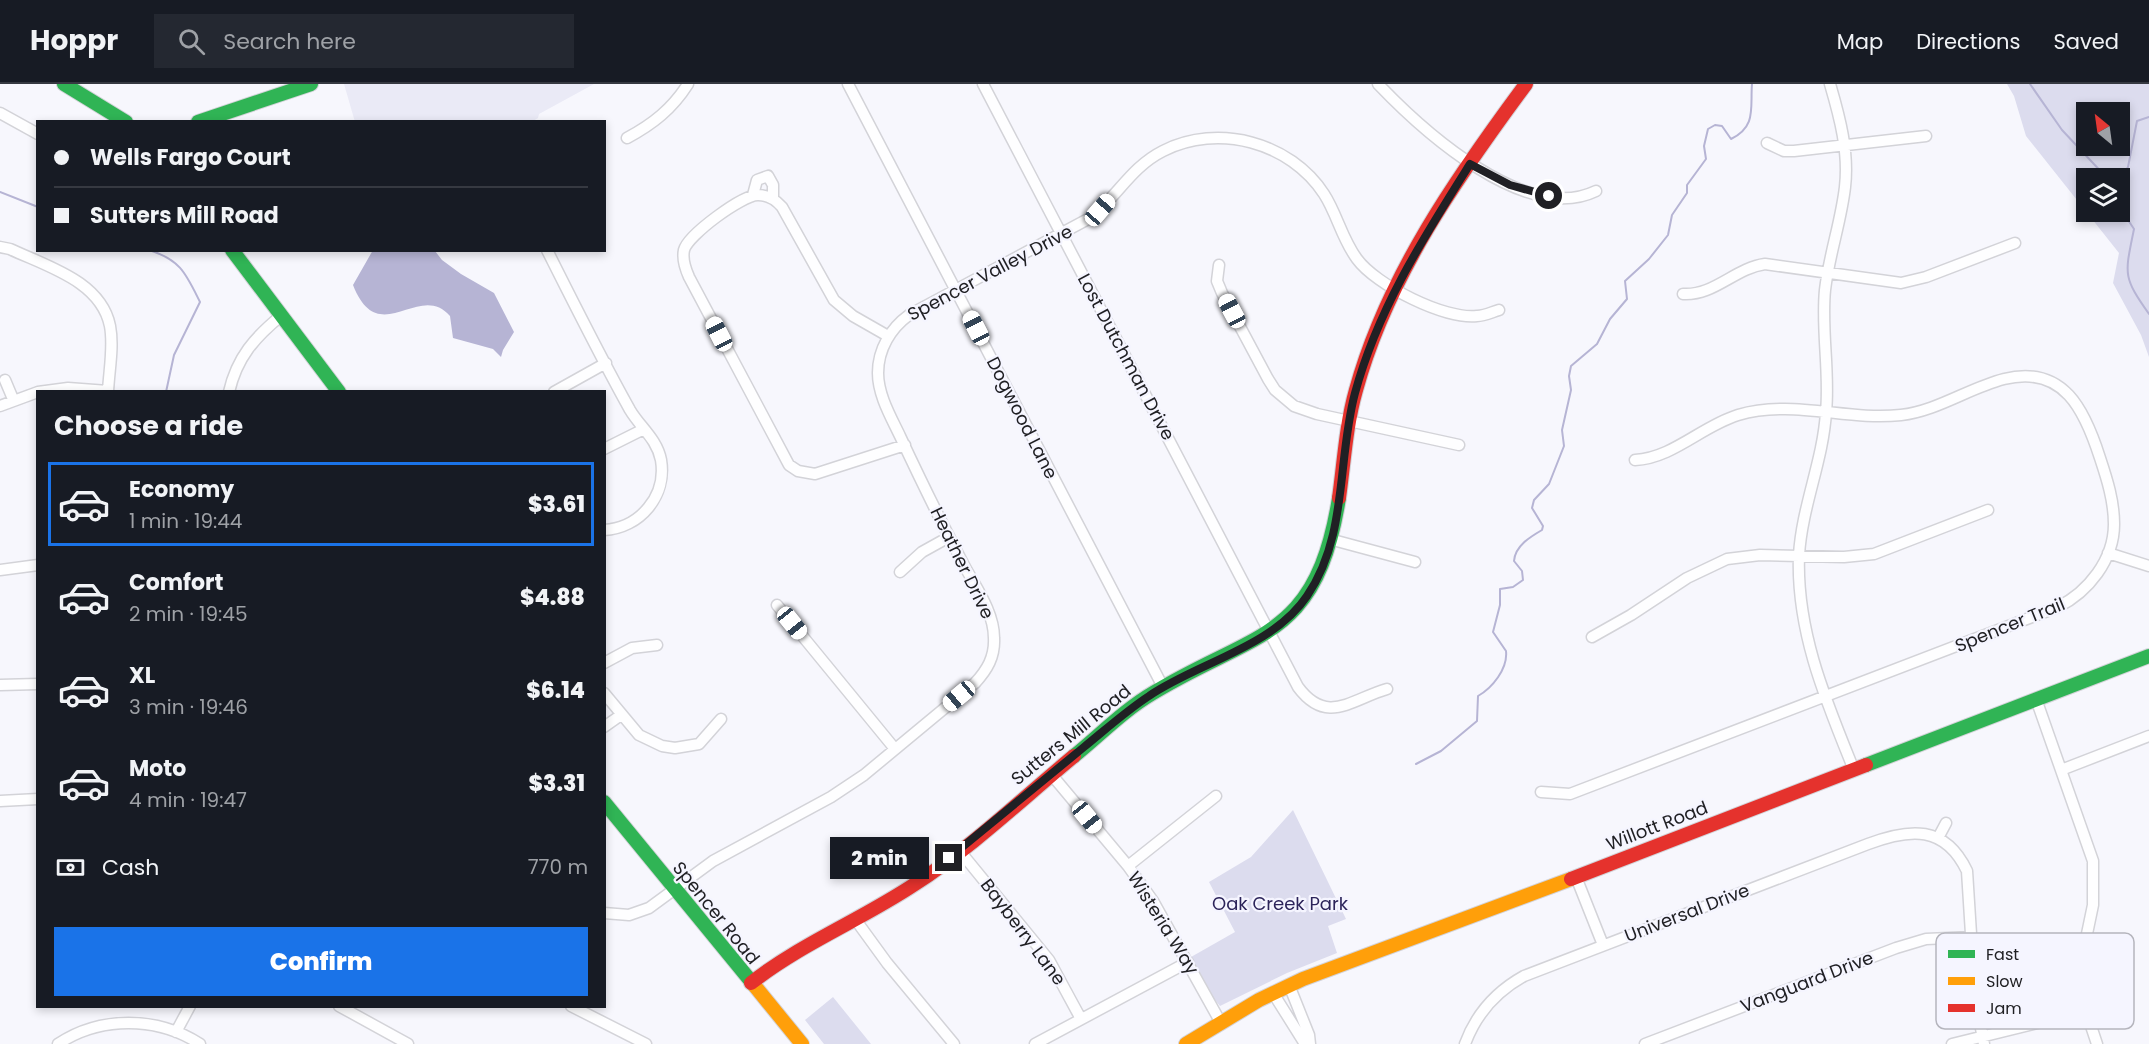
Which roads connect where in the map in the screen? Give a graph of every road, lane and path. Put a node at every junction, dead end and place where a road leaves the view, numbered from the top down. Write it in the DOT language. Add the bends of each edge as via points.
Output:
graph roads {
  1 [pos="64,84"];
  2 [pos="310,84"];
  3 [pos="688,84"];
  4 [pos="848,84"];
  5 [pos="983,84"];
  6 [pos="1378,84"];
  7 [pos="1526,84"];
  8 [pos="1830,84"];
  9 [pos="0,113"];
  10 [pos="123,120"];
  11 [pos="204,120"];
  12 [pos="36,133"];
  13 [pos="1926,136"];
  14 [pos="627,138"];
  15 [pos="1767,143"];
  16 [pos="1845,146"];
  17 [pos="1470,164"];
  18 [pos="1596,191"];
  19 [pos="753,195"];
  20 [pos="773,198"];
  21 [pos="1062,234"];
  22 [pos="2015,243"];
  23 [pos="0,247"];
  24 [pos="234,252"];
  25 [pos="548,252"];
  26 [pos="1219,265"];
  27 [pos="1827,273"];
  28 [pos="1394,288"];
  29 [pos="956,289"];
  30 [pos="1683,294"];
  31 [pos="1499,310"];
  32 [pos="282,315"];
  33 [pos="888,336"];
  34 [pos="606,363"];
  35 [pos="4,380"];
  36 [pos="53,390"];
  37 [pos="95,390"];
  38 [pos="108,390"];
  39 [pos="230,390"];
  40 [pos="338,390"];
  41 [pos="558,390"];
  42 [pos="36,393"];
  43 [pos="13,399"];
  44 [pos="0,406"];
  45 [pos="1827,410"];
  46 [pos="1349,421"];
  47 [pos="644,429"];
  48 [pos="904,445"];
  49 [pos="1459,445"];
  50 [pos="606,448"];
  51 [pos="1635,460"];
  52 [pos="1988,510"];
  53 [pos="606,530"];
  54 [pos="949,537"];
  55 [pos="1333,540"];
  56 [pos="2108,553"];
  57 [pos="1799,555"];
  58 [pos="1415,562"];
  59 [pos="36,565"];
  60 [pos="2149,566"];
  61 [pos="0,570"];
  62 [pos="900,572"];
  63 [pos="777,605"];
  64 [pos="1269,631"];
  65 [pos="1592,637"];
  66 [pos="657,645"];
  67 [pos="2149,656"];
  68 [pos="606,662"];
  69 [pos="36,684"];
  70 [pos="0,685"];
  71 [pos="1163,687"];
  72 [pos="1387,689"];
  73 [pos="606,696"];
  74 [pos="1826,697"];
  75 [pos="2036,699"];
  76 [pos="621,715"];
  77 [pos="721,719"];
  78 [pos="606,726"];
  79 [pos="2149,736"];
  80 [pos="895,749"];
  81 [pos="1854,770"];
  82 [pos="2061,770"];
  83 [pos="1051,774"];
  84 [pos="1541,792"];
  85 [pos="1215,796"];
  86 [pos="36,799"];
  87 [pos="0,801"];
  88 [pos="606,805"];
  89 [pos="1946,823"];
  90 [pos="1938,838"];
  91 [pos="959,850"];
  92 [pos="1128,866"];
  93 [pos="1576,877"];
  94 [pos="673,890"];
  95 [pos="606,913"];
  96 [pos="855,919"];
  97 [pos="1972,933"];
  98 [pos="2088,933"];
  99 [pos="1936,940"];
  100 [pos="1603,945"];
  101 [pos="1188,962"];
  102 [pos="751,983"];
  103 [pos="1289,985"];
  104 [pos="1273,993"];
  105 [pos="189,1008"];
  106 [pos="343,1008"];
  107 [pos="575,1008"];
  108 [pos="1081,1018"];
  109 [pos="1221,1023"];
  110 [pos="2022,1029"];
  111 [pos="2092,1029"];
  112 [pos="176,1032"];
  113 [pos="1983,1040"];
  114 [pos="58,1044"];
  115 [pos="200,1044"];
  116 [pos="408,1044"];
  117 [pos="645,1044"];
  118 [pos="802,1044"];
  119 [pos="954,1044"];
  120 [pos="1035,1044"];
  121 [pos="1186,1044"];
  122 [pos="1305,1044"];
  123 [pos="1310,1044"];
  124 [pos="1465,1044"];
  125 [pos="1645,1044"];
  126 [pos="1952,1044"];
  127 [pos="2097,1044"];
  1 -- 10 [label="main road"];
  2 -- 11 [label="main road"];
  3 -- 14 [label="street" via="665,113"];
  4 -- 29 [label="street, Dogwood Lane"];
  5 -- 21 [label="street, Lost Dutchman Drive"];
  6 -- 17 [label="street" via="1444,146"];
  7 -- 17 [label="main road, Sutters Mill Road"];
  8 -- 16 [label="street"];
  9 -- 12 [label="street"];
  13 -- 16 [label="street"];
  15 -- 16 [label="street" via="1784,151"];
  16 -- 27 [label="street" via="1845,185"];
  17 -- 18 [label="street" via="1510,185 1549,196 1575,200"];
  17 -- 28 [label="main road, Sutters Mill Road"];
  19 -- 20 [label="street"];
  19 -- 20 [label="street" via="758,180 768,176"];
  19 -- 48 [label="street" via="693,235 683,256 689,277 783,457 798,471 816,474"];
  20 -- 33 [label="street" via="782,207 834,300"];
  21 -- 28 [label="street, Spencer Valley Drive" via="1100,210 1137,168 1162,151 1192,140 1241,139 1284,156 1310,176 1325,196 1357,259 1377,279"];
  21 -- 29 [label="street, Spencer Valley Drive"];
  21 -- 64 [label="street, Lost Dutchman Drive"];
  22 -- 27 [label="street" via="1913,281 1890,283"];
  23 -- 38 [label="street" via="71,278 98,299 110,326"];
  24 -- 32 [label="main road"];
  25 -- 34 [label="street"];
  26 -- 46 [label="street" via="1217,281 1222,294 1275,390 1305,411"];
  27 -- 30 [label="street" via="1756,266 1704,291"];
  27 -- 45 [label="street"];
  28 -- 31 [label="street, Spencer Valley Drive" via="1466,316"];
  28 -- 46 [label="main road, Sutters Mill Road" via="1362,370"];
  29 -- 33 [label="street, Spencer Valley Drive" via="909,315"];
  29 -- 71 [label="street, Dogwood Lane"];
  32 -- 39 [label="street" via="240,359"];
  32 -- 40 [label="main road"];
  33 -- 48 [label="street, Heather Drive" via="879,360 878,382"];
  34 -- 41 [label="street"];
  34 -- 47 [label="street"];
  35 -- 43 [label="street"];
  36 -- 37 [label="street"];
  42 -- 43 [label="street"];
  43 -- 44 [label="street"];
  45 -- 51 [label="street, Spencer Trail" via="1781,408 1738,415 1699,432 1658,457"];
  45 -- 56 [label="street, Spencer Trail" via="1910,414 2015,377 2058,386 2081,408 2101,460 2113,511"];
  45 -- 57 [label="street"];
  46 -- 49 [label="street"];
  46 -- 55 [label="main road, Sutters Mill Road"];
  47 -- 50 [label="street"];
  47 -- 53 [label="street" via="656,444 661,460 658,490 641,516 622,527"];
  48 -- 54 [label="street, Heather Drive"];
  52 -- 57 [label="street" via="1874,554"];
  54 -- 62 [label="street" via="922,552"];
  54 -- 80 [label="street, Heather Drive" via="988,613 994,638 990,663 975,683"];
  55 -- 58 [label="street"];
  55 -- 64 [label="main road, Sutters Mill Road" via="1307,596"];
  56 -- 60 [label="street"];
  56 -- 74 [label="street, Spencer Trail" via="2082,591 2058,607"];
  57 -- 65 [label="street" via="1742,556 1713,564"];
  57 -- 74 [label="street" via="1805,630"];
  59 -- 61 [label="street"];
  63 -- 80 [label="street"];
  64 -- 71 [label="main road, Sutters Mill Road"];
  64 -- 72 [label="street, Lost Dutchman Drive" via="1298,687 1322,713"];
  66 -- 68 [label="street" via="632,648"];
  67 -- 75 [label="main road, Willott Road"];
  69 -- 70 [label="street"];
  71 -- 83 [label="main road, Sutters Mill Road"];
  73 -- 76 [label="street"];
  74 -- 81 [label="street"];
  74 -- 84 [label="street, Spencer Trail" via="1569,794"];
  75 -- 81 [label="main road, Willott Road"];
  75 -- 82 [label="street"];
  76 -- 77 [label="street" via="644,738 675,748 704,741"];
  76 -- 78 [label="street"];
  79 -- 82 [label="street"];
  80 -- 94 [label="street, Heather Drive" via="831,797 713,861"];
  81 -- 93 [label="main road, Willott Road"];
  82 -- 98 [label="street" via="2090,849 2095,876"];
  83 -- 91 [label="main road, Sutters Mill Road"];
  83 -- 92 [label="street, Wisteria Way"];
  85 -- 92 [label="street"];
  86 -- 87 [label="street"];
  88 -- 94 [label="main road, Spencer Road"];
  89 -- 90 [label="street"];
  90 -- 97 [label="street" via="1956,853 1967,871"];
  90 -- 100 [label="street, Universal Drive" via="1923,833 1894,834"];
  91 -- 96 [label="main road, Sutters Mill Road" via="918,883"];
  91 -- 108 [label="street, Bayberry Lane" via="1049,960"];
  92 -- 101 [label="street, Wisteria Way"];
  93 -- 100 [label="street"];
  93 -- 103 [label="main road, Willott Road"];
  94 -- 95 [label="street, Heather Drive" via="639,913"];
  94 -- 102 [label="main road, Spencer Road"];
  96 -- 102 [label="main road, Sutters Mill Road" via="774,964"];
  96 -- 119 [label="street" via="886,963"];
  99 -- 125 [label="street, Vanguard Drive" via="1917,941"];
  100 -- 124 [label="street, Universal Drive" via="1524,975 1504,988 1485,1008"];
  101 -- 108 [label="street"];
  101 -- 109 [label="street, Wisteria Way"];
  102 -- 118 [label="main road, Spencer Road"];
  103 -- 104 [label="main road, Willott Road"];
  103 -- 123 [label="street"];
  104 -- 109 [label="main road, Willott Road"];
  104 -- 122 [label="street"];
  105 -- 112 [label="street"];
  106 -- 116 [label="street"];
  107 -- 117 [label="street"];
  108 -- 120 [label="street"];
  109 -- 121 [label="main road, Willott Road"];
  110 -- 113 [label="street"];
  111 -- 127 [label="street"];
  112 -- 114 [label="street" via="161,1026 125,1023 81,1032"];
  112 -- 115 [label="street"];
  113 -- 126 [label="street"];
}
